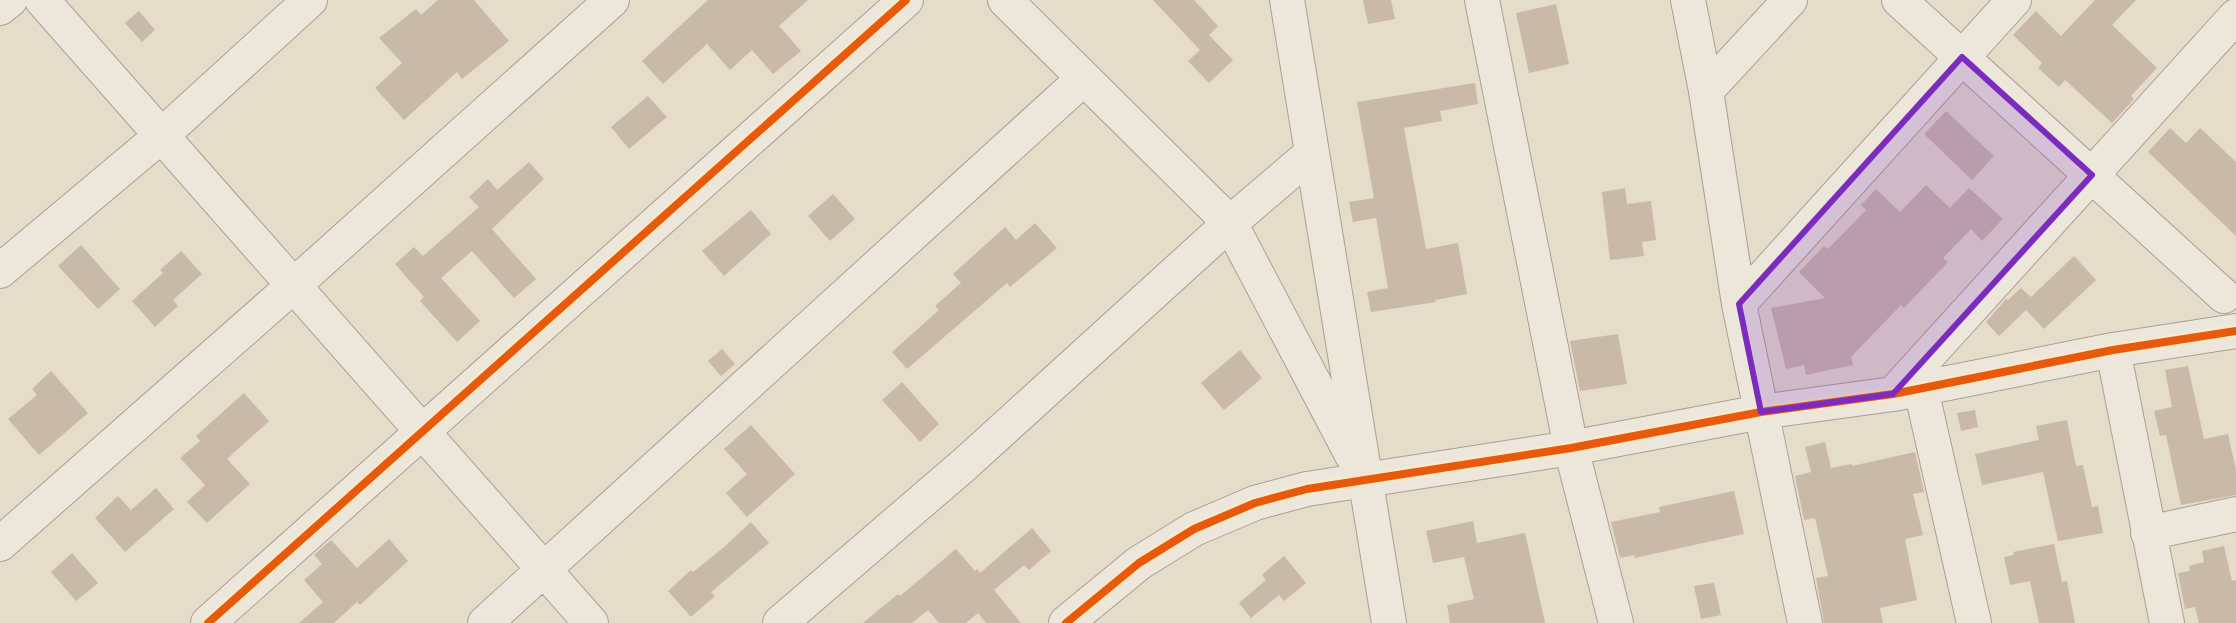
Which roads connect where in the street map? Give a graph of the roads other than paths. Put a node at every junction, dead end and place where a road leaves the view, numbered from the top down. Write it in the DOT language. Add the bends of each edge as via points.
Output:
graph roads {
  1 [pos="10,0"];
  2 [pos="42,0"];
  3 [pos="310,0"];
  4 [pos="612,0"];
  5 [pos="906,0"];
  6 [pos="1005,0"];
  7 [pos="1287,0"];
  8 [pos="1482,0"];
  9 [pos="1688,0"];
  10 [pos="1790,0"];
  11 [pos="1899,0"];
  12 [pos="2014,0"];
  13 [pos="0,8"];
  14 [pos="2236,16"];
  15 [pos="1962,57"];
  16 [pos="1083,79"];
  17 [pos="1706,91"];
  18 [pos="161,136"];
  19 [pos="1312,153"];
  20 [pos="2092,175"];
  21 [pos="1230,223"];
  22 [pos="0,271"];
  23 [pos="293,286"];
  24 [pos="2230,290"];
  25 [pos="1739,304"];
  26 [pos="2236,331"];
  27 [pos="2187,337"];
  28 [pos="2113,350"];
  29 [pos="1907,392"];
  30 [pos="1761,412"];
  31 [pos="422,432"];
  32 [pos="1571,448"];
  33 [pos="1366,480"];
  34 [pos="2236,514"];
  35 [pos="2148,533"];
  36 [pos="0,544"];
  37 [pos="543,569"];
  38 [pos="208,623"];
  39 [pos="485,623"];
  40 [pos="591,623"];
  41 [pos="780,623"];
  42 [pos="1066,623"];
  43 [pos="1389,623"];
  44 [pos="1616,623"];
  45 [pos="1805,623"];
  46 [pos="1974,623"];
  47 [pos="2167,623"];
  1 -- 13 [label="street"];
  2 -- 18 [label="street"];
  3 -- 18 [label="street"];
  4 -- 23 [label="street"];
  5 -- 31 [label="street"];
  6 -- 16 [label="street"];
  7 -- 19 [label="street"];
  8 -- 32 [label="street"];
  9 -- 17 [label="street"];
  10 -- 17 [label="street"];
  11 -- 15 [label="street"];
  12 -- 15 [label="street"];
  14 -- 20 [label="street"];
  15 -- 20 [label="street"];
  15 -- 25 [label="street"];
  16 -- 21 [label="street"];
  16 -- 37 [label="street"];
  17 -- 25 [label="street"];
  18 -- 22 [label="street"];
  18 -- 23 [label="street"];
  19 -- 21 [label="street"];
  19 -- 33 [label="street"];
  20 -- 24 [label="street"];
  20 -- 29 [label="street"];
  21 -- 33 [label="street"];
  21 -- 41 [label="street" via="965,464"];
  23 -- 31 [label="street"];
  23 -- 36 [label="street"];
  24 -- 27 [label="street"];
  25 -- 30 [label="street"];
  26 -- 27 [label="street"];
  27 -- 28 [label="street"];
  28 -- 29 [label="street"];
  28 -- 35 [label="street"];
  29 -- 30 [label="street"];
  29 -- 46 [label="street"];
  30 -- 32 [label="street"];
  30 -- 45 [label="street"];
  31 -- 37 [label="street"];
  31 -- 38 [label="street"];
  32 -- 33 [label="street"];
  32 -- 44 [label="street"];
  33 -- 42 [label="street" via="1255,503 1194,529 1139,563"];
  33 -- 43 [label="street"];
  34 -- 35 [label="street"];
  35 -- 47 [label="street"];
  37 -- 39 [label="street"];
  37 -- 40 [label="street"];
}
